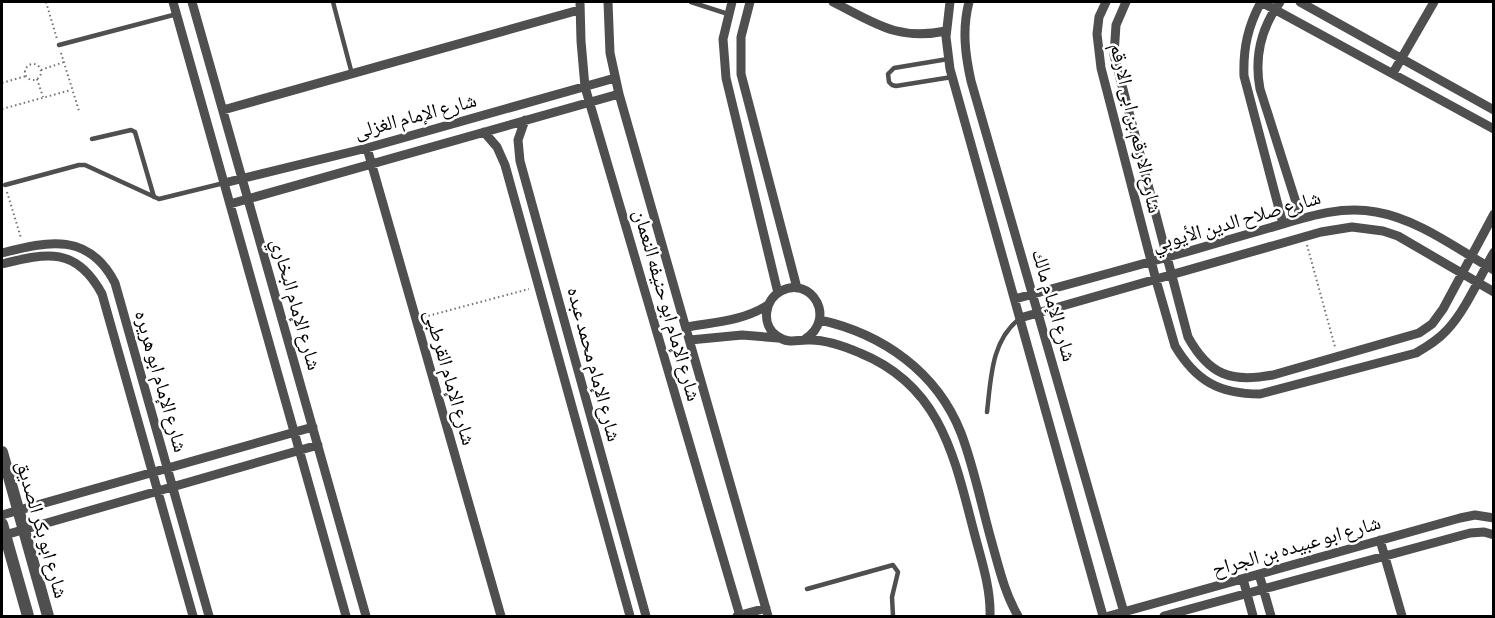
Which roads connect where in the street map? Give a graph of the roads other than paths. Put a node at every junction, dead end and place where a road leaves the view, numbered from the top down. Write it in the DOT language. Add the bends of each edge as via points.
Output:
graph roads {
  1 [pos="173,2"];
  2 [pos="192,2"];
  3 [pos="333,2"];
  4 [pos="608,2"];
  5 [pos="691,2"];
  6 [pos="732,2"];
  7 [pos="750,2"];
  8 [pos="833,2"];
  9 [pos="950,2"];
  10 [pos="969,2"];
  11 [pos="1106,2"];
  12 [pos="1126,2"];
  13 [pos="1261,2"];
  14 [pos="1300,2"];
  15 [pos="1434,2"];
  16 [pos="1277,5"];
  17 [pos="580,6"];
  18 [pos="177,14"];
  19 [pos="728,14"];
  20 [pos="946,31"];
  21 [pos="59,45"];
  22 [pos="1402,57"];
  23 [pos="948,59"];
  24 [pos="1393,73"];
  25 [pos="352,75"];
  26 [pos="952,77"];
  27 [pos="615,78"];
  28 [pos="585,87"];
  29 [pos="619,94"];
  30 [pos="590,102"];
  31 [pos="1128,107"];
  32 [pos="223,110"];
  33 [pos="1494,110"];
  34 [pos="1112,111"];
  35 [pos="525,120"];
  36 [pos="1494,129"];
  37 [pos="484,132"];
  38 [pos="92,139"];
  39 [pos="366,148"];
  40 [pos="371,164"];
  41 [pos="243,178"];
  42 [pos="224,183"];
  43 [pos="5,185"];
  44 [pos="154,197"];
  45 [pos="248,199"];
  46 [pos="230,204"];
  47 [pos="1494,214"];
  48 [pos="1301,218"];
  49 [pos="1283,224"];
  50 [pos="2,252"];
  51 [pos="1494,252"];
  52 [pos="1168,257"];
  53 [pos="1471,257"];
  54 [pos="1151,262"];
  55 [pos="2,264"];
  56 [pos="1490,268"];
  57 [pos="1461,274"];
  58 [pos="1172,275"];
  59 [pos="1156,280"];
  60 [pos="1476,282"];
  61 [pos="796,288"];
  62 [pos="778,292"];
  63 [pos="1494,292"];
  64 [pos="1034,294"];
  65 [pos="1015,299"];
  66 [pos="768,305"];
  67 [pos="1039,313"];
  68 [pos="1020,318"];
  69 [pos="820,320"];
  70 [pos="687,327"];
  71 [pos="779,338"];
  72 [pos="806,339"];
  73 [pos="690,340"];
  74 [pos="987,412"];
  75 [pos="592,420"];
  76 [pos="576,424"];
  77 [pos="313,427"];
  78 [pos="294,432"];
  79 [pos="318,445"];
  80 [pos="300,450"];
  81 [pos="2,452"];
  82 [pos="168,469"];
  83 [pos="153,473"];
  84 [pos="173,487"];
  85 [pos="158,491"];
  86 [pos="18,511"];
  87 [pos="2,515"];
  88 [pos="1494,518"];
  89 [pos="3,530"];
  90 [pos="23,530"];
  91 [pos="1494,535"];
  92 [pos="1380,540"];
  93 [pos="189,542"];
  94 [pos="173,546"];
  95 [pos="1384,556"];
  96 [pos="1259,574"];
  97 [pos="1243,579"];
  98 [pos="807,589"];
  99 [pos="1263,590"];
  100 [pos="1247,594"];
  101 [pos="767,612"];
  102 [pos="1125,614"];
  103 [pos="28,616"];
  104 [pos="48,616"];
  105 [pos="193,616"];
  106 [pos="210,616"];
  107 [pos="346,616"];
  108 [pos="366,616"];
  109 [pos="501,616"];
  110 [pos="630,616"];
  111 [pos="646,616"];
  112 [pos="739,616"];
  113 [pos="893,616"];
  114 [pos="990,616"];
  115 [pos="1018,616"];
  116 [pos="1103,616"];
  117 [pos="1109,616"];
  118 [pos="1164,616"];
  119 [pos="1253,616"];
  120 [pos="1271,616"];
  121 [pos="1402,616"];
  1 -- 18 [label="street, شارع الإمام البخاري"];
  2 -- 32 [label="street, شارع الإمام البخاري"];
  3 -- 25 [label="lane"];
  4 -- 27 [label="street, شارع الإمام ابو حنيفه النعمان"];
  5 -- 19 [label="lane"];
  6 -- 19 [label="street"];
  7 -- 61 [label="street" via="741,37 741,74"];
  8 -- 20 [label="street" via="889,30 918,35"];
  9 -- 20 [label="street, شارع الإمام مالك"];
  10 -- 64 [label="street, شارع الإمام مالك" via="964,29 969,72"];
  11 -- 34 [label="street, شارع الارقم بن ابى الارقم" via="1097,34"];
  12 -- 31 [label="street, شارع الارقم بن ابى الارقم" via="1113,40"];
  13 -- 16 [label="street"];
  13 -- 49 [label="street" via="1246,37 1244,76"];
  14 -- 22 [label="street"];
  15 -- 22 [label="street"];
  16 -- 24 [label="street"];
  16 -- 48 [label="street" via="1259,46 1257,75"];
  17 -- 25 [label="street"];
  17 -- 28 [label="street, شارع الإمام ابو حنيفه النعمان"];
  18 -- 21 [label="lane"];
  18 -- 42 [label="street, شارع الإمام البخاري"];
  19 -- 62 [label="street" via="723,39 726,78"];
  20 -- 23 [label="street, شارع الإمام مالك"];
  22 -- 24 [label="street"];
  22 -- 33 [label="street"];
  23 -- 26 [label="street, شارع الإمام مالك"];
  23 -- 26 [label="lane" via="894,68 888,78 896,86"];
  24 -- 36 [label="street"];
  25 -- 32 [label="street"];
  26 -- 65 [label="street, شارع الإمام مالك"];
  27 -- 28 [label="street, شارع الإمام الغزلى"];
  27 -- 29 [label="street, شارع الإمام ابو حنيفه النعمان"];
  28 -- 30 [label="street, شارع الإمام ابو حنيفه النعمان"];
  28 -- 39 [label="street, شارع الإمام الغزلى"];
  29 -- 30 [label="street, شارع الإمام الغزلى"];
  29 -- 70 [label="street, شارع الإمام ابو حنيفه النعمان"];
  30 -- 35 [label="street, شارع الإمام الغزلى"];
  30 -- 112 [label="street, شارع الإمام ابو حنيفه النعمان"];
  31 -- 34 [label="street"];
  31 -- 52 [label="street, شارع الارقم بن ابى الارقم"];
  32 -- 41 [label="street, شارع الإمام البخاري"];
  34 -- 54 [label="street, شارع الارقم بن ابى الارقم"];
  35 -- 37 [label="street, شارع الإمام الغزلى"];
  35 -- 75 [label="street, شارع الإمام محمد عبده" via="518,140 520,161"];
  37 -- 40 [label="street, شارع الإمام الغزلى"];
  37 -- 76 [label="street, شارع الإمام محمد عبده" via="501,156"];
  38 -- 44 [label="lane" via="135,132"];
  39 -- 40 [label="street, شارع الإمام القرطبى"];
  39 -- 41 [label="street, شارع الإمام الغزلى"];
  40 -- 45 [label="street, شارع الإمام الغزلى"];
  40 -- 109 [label="street, شارع الإمام القرطبى"];
  41 -- 42 [label="street, شارع الإمام الغزلى"];
  41 -- 45 [label="street, شارع الإمام البخاري"];
  42 -- 44 [label="lane" via="164,199"];
  42 -- 46 [label="street, شارع الإمام البخاري"];
  43 -- 44 [label="lane" via="85,165"];
  45 -- 46 [label="street, شارع الإمام الغزلى"];
  45 -- 77 [label="street, شارع الإمام البخاري"];
  46 -- 78 [label="street, شارع الإمام البخاري"];
  47 -- 53 [label="street, شارع الارقم بن ابى الارقم"];
  48 -- 49 [label="street, شارع صلاح الدين الأيوبي"];
  48 -- 53 [label="street, شارع صلاح الدين الأيوبي" via="1334,211 1376,212 1416,225"];
  49 -- 52 [label="street, شارع صلاح الدين الأيوبي"];
  50 -- 82 [label="street, شارع الإمام ابو هريره" via="63,243 82,248 109,270"];
  51 -- 56 [label="street, شارع الارقم بن ابى الارقم"];
  52 -- 54 [label="street, شارع صلاح الدين الأيوبي"];
  52 -- 58 [label="street, شارع الارقم بن ابى الارقم"];
  53 -- 56 [label="street, شارع صلاح الدين الأيوبي"];
  53 -- 57 [label="street, شارع الارقم بن ابى الارقم"];
  54 -- 59 [label="street, شارع الارقم بن ابى الارقم"];
  54 -- 64 [label="street, شارع صلاح الدين الأيوبي"];
  55 -- 83 [label="street, شارع الإمام ابو هريره" via="51,255 68,259 94,279 107,308"];
  56 -- 60 [label="street, شارع الارقم بن ابى الارقم"];
  57 -- 58 [label="street, شارع صلاح الدين الأيوبي" via="1398,236 1352,227 1305,236"];
  57 -- 58 [label="street, شارع الارقم بن ابى الارقم" via="1443,309 1419,333 1250,380 1228,376 1197,354 1188,337"];
  57 -- 60 [label="street, شارع صلاح الدين الأيوبي"];
  58 -- 59 [label="street, شارع صلاح الدين الأيوبي"];
  59 -- 60 [label="street, شارع الارقم بن ابى الارقم" via="1175,346 1186,364 1201,379 1239,394 1260,394 1416,353 1448,329"];
  59 -- 67 [label="street, شارع صلاح الدين الأيوبي"];
  60 -- 63 [label="street, شارع صلاح الدين الأيوبي"];
  61 -- 62 [label="street"];
  61 -- 69 [label="street" via="816,299"];
  62 -- 66 [label="street"];
  64 -- 65 [label="street, شارع صلاح الدين الأيوبي"];
  64 -- 67 [label="street, شارع الإمام مالك"];
  65 -- 68 [label="street, شارع الإمام مالك"];
  66 -- 70 [label="street" via="736,319"];
  66 -- 71 [label="street" via="766,320"];
  67 -- 68 [label="street, شارع صلاح الدين الأيوبي"];
  67 -- 102 [label="street, شارع الإمام مالك"];
  68 -- 74 [label="lane" via="1000,340"];
  68 -- 116 [label="street, شارع الإمام مالك"];
  69 -- 72 [label="street" via="815,332"];
  69 -- 115 [label="street" via="857,330 890,348 920,372 944,401 961,434 1004,585"];
  70 -- 73 [label="street, شارع الإمام ابو حنيفه النعمان"];
  71 -- 72 [label="street" via="792,342"];
  71 -- 73 [label="street" via="742,335"];
  72 -- 114 [label="street" via="843,346 879,362 909,385 934,414 957,468 988,589"];
  73 -- 101 [label="street, شارع الإمام ابو حنيفه النعمان"];
  75 -- 76 [label="street"];
  75 -- 111 [label="street, شارع الإمام محمد عبده"];
  76 -- 110 [label="street, شارع الإمام محمد عبده"];
  77 -- 78 [label="street"];
  77 -- 79 [label="street, شارع الإمام البخاري"];
  78 -- 80 [label="street, شارع الإمام البخاري"];
  78 -- 82 [label="street"];
  79 -- 80 [label="street"];
  79 -- 108 [label="street, شارع الإمام البخاري"];
  80 -- 84 [label="street"];
  80 -- 107 [label="street, شارع الإمام البخاري"];
  81 -- 86 [label="street, شارع ابو بكر الصديق"];
  82 -- 83 [label="street"];
  82 -- 84 [label="street, شارع الإمام ابو هريره"];
  83 -- 85 [label="street, شارع الإمام ابو هريره"];
  83 -- 86 [label="street"];
  84 -- 85 [label="street"];
  84 -- 93 [label="street, شارع الإمام ابو هريره"];
  85 -- 90 [label="street"];
  85 -- 94 [label="street, شارع الإمام ابو هريره"];
  86 -- 87 [label="street"];
  86 -- 90 [label="street, شارع ابو بكر الصديق"];
  88 -- 92 [label="street, شارع ابو عبيده بن الجراح" via="1475,515"];
  89 -- 90 [label="street"];
  89 -- 103 [label="street, شارع ابو بكر الصديق"];
  90 -- 104 [label="street, شارع ابو بكر الصديق"];
  91 -- 95 [label="street, شارع ابو عبيده بن الجراح" via="1470,533"];
  92 -- 95 [label="street"];
  92 -- 96 [label="street, شارع ابو عبيده بن الجراح"];
  93 -- 94 [label="street"];
  93 -- 106 [label="street, شارع الإمام ابو هريره"];
  94 -- 105 [label="street, شارع الإمام ابو هريره"];
  95 -- 99 [label="street, شارع ابو عبيده بن الجراح"];
  95 -- 121 [label="street"];
  96 -- 97 [label="street, شارع ابو عبيده بن الجراح"];
  96 -- 99 [label="street"];
  97 -- 100 [label="street"];
  97 -- 102 [label="street, شارع ابو عبيده بن الجراح"];
  98 -- 113 [label="lane" via="893,565 898,572 892,597"];
  99 -- 100 [label="street, شارع ابو عبيده بن الجراح"];
  99 -- 120 [label="street"];
  100 -- 118 [label="street, شارع ابو عبيده بن الجراح"];
  100 -- 119 [label="street"];
  101 -- 112 [label="street"];
  102 -- 117 [label="street, شارع ابو عبيده بن الجراح"];
}
